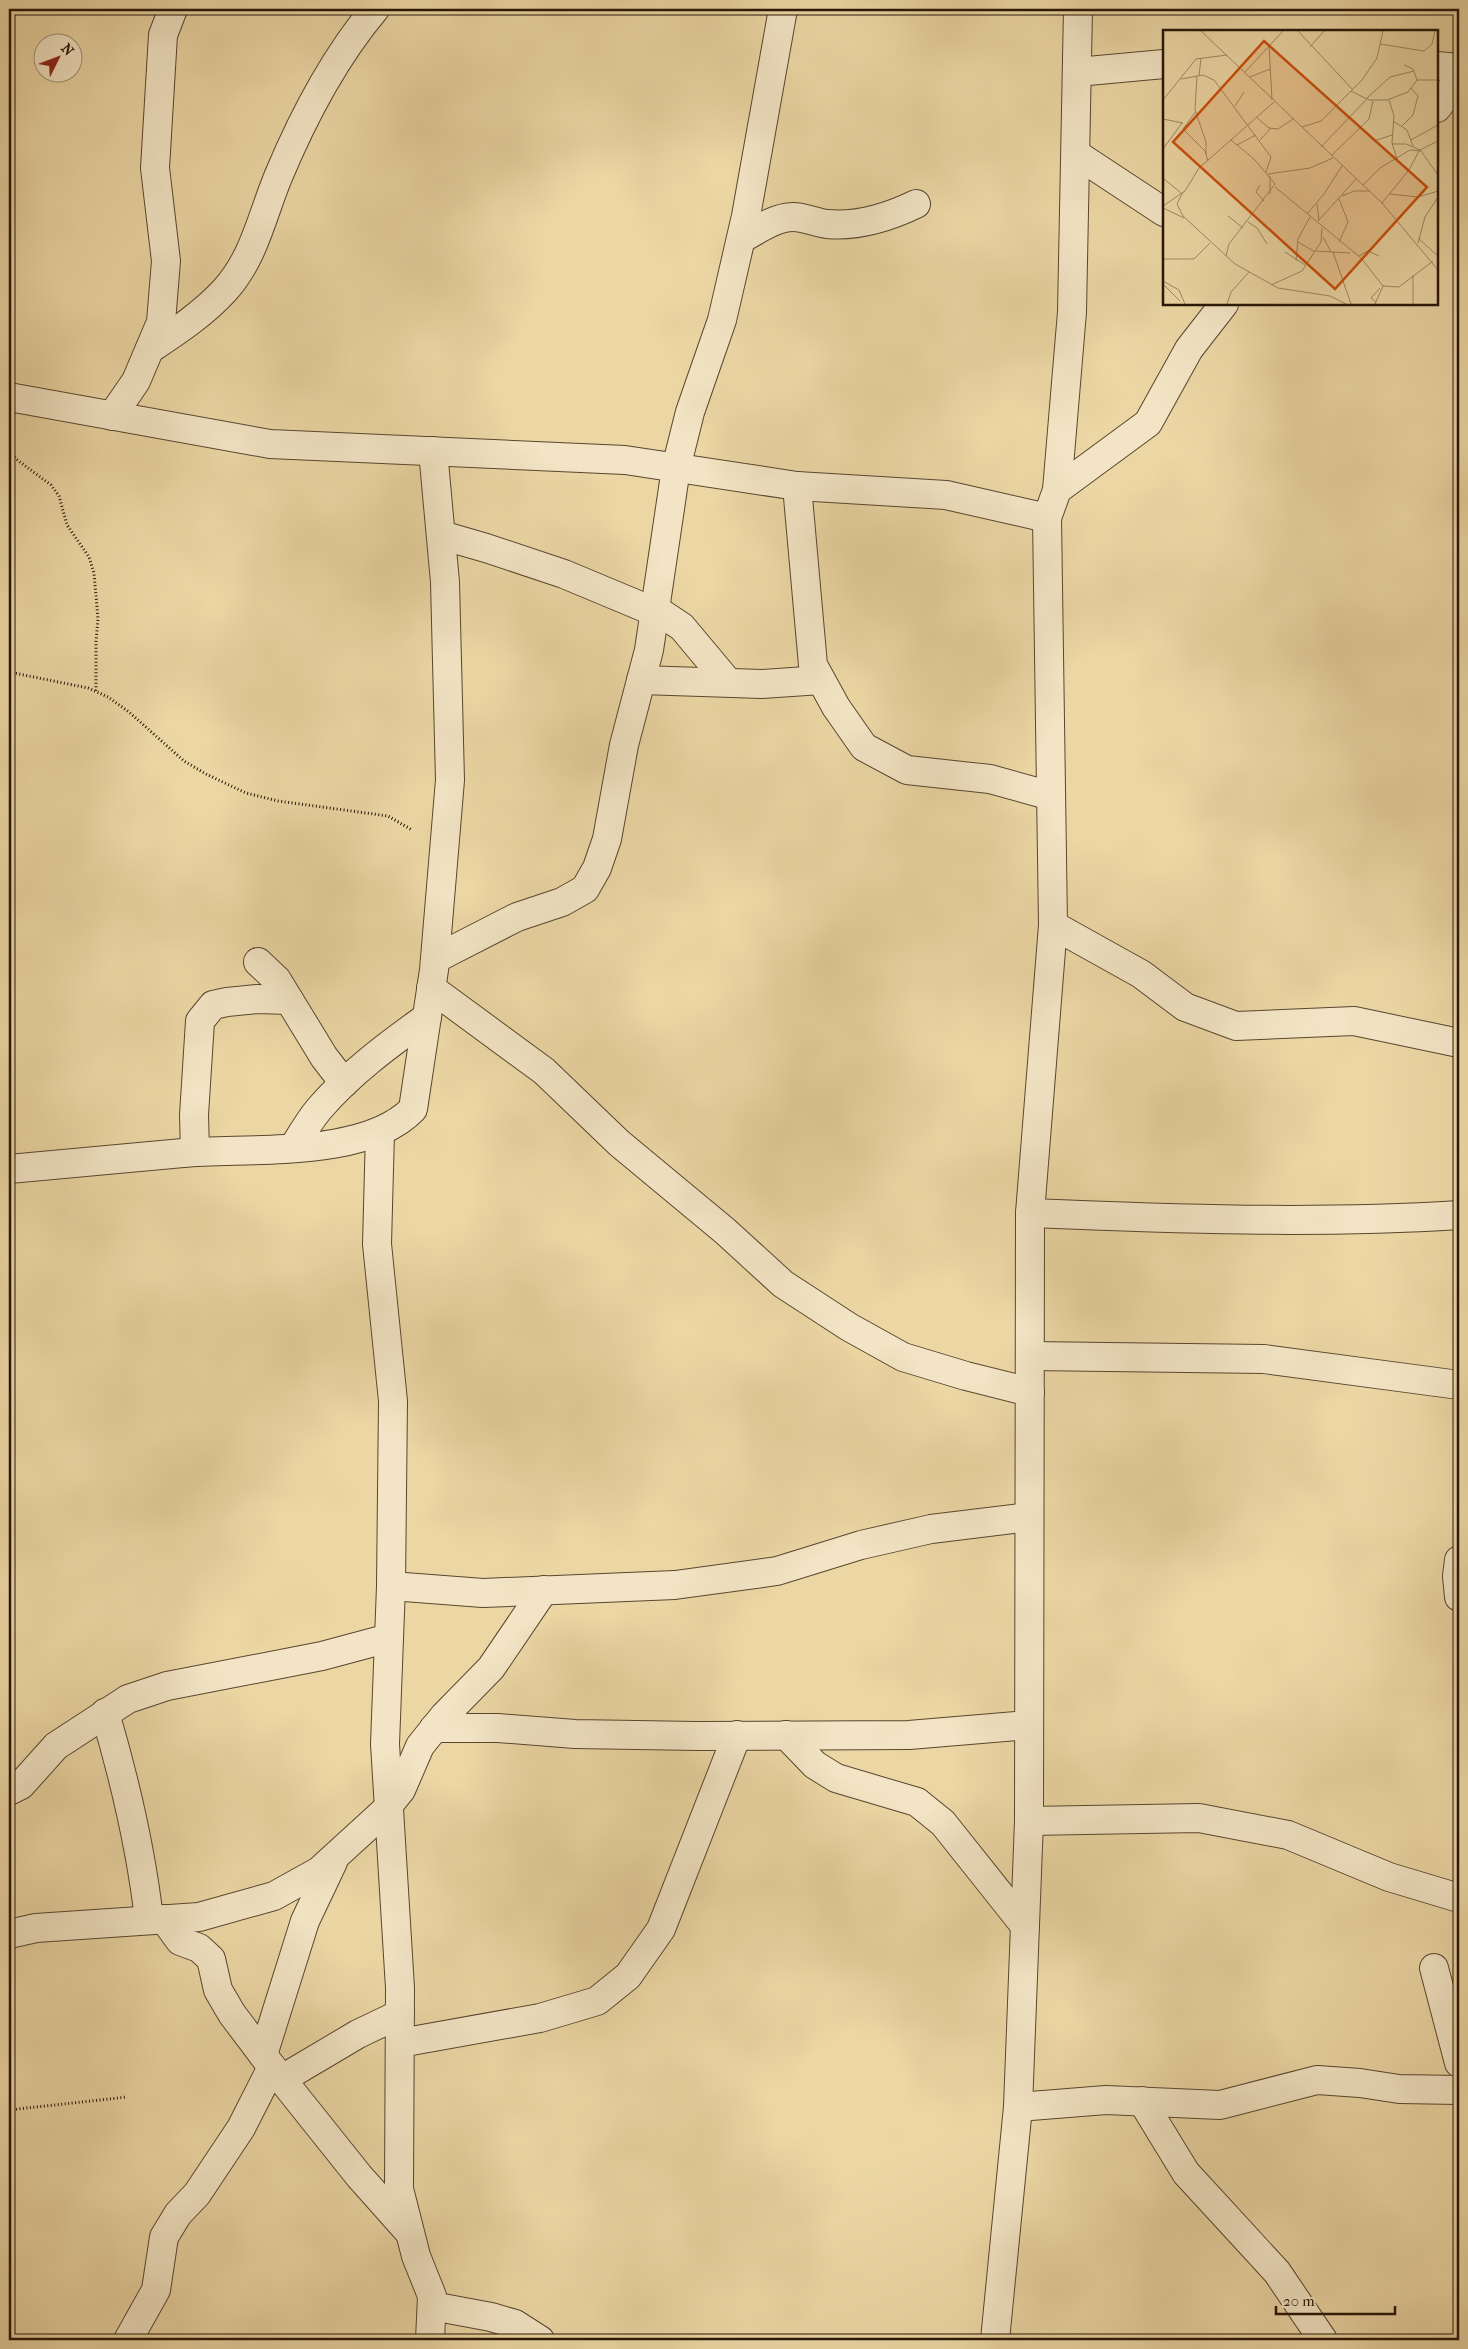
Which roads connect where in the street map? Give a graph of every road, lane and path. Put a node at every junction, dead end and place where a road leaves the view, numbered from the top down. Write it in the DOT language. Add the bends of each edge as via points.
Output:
graph roads {
  1 [pos="173,9"];
  2 [pos="374,9"];
  3 [pos="783,9"];
  4 [pos="1078,9"];
  5 [pos="1163,64"];
  6 [pos="1438,66"];
  7 [pos="1459,68"];
  8 [pos="1077,72"];
  9 [pos="1459,78"];
  10 [pos="1438,107"];
  11 [pos="1076,154"];
  12 [pos="916,204"];
  13 [pos="1163,211"];
  14 [pos="741,239"];
  15 [pos="1223,305"];
  16 [pos="150,349"];
  17 [pos="9,397"];
  18 [pos="112,416"];
  19 [pos="9,448"];
  20 [pos="433,451"];
  21 [pos="676,468"];
  22 [pos="797,486"];
  23 [pos="1057,490"];
  24 [pos="1047,518"];
  25 [pos="441,536"];
  26 [pos="655,610"];
  27 [pos="9,672"];
  28 [pos="641,680"];
  29 [pos="822,680"];
  30 [pos="728,682"];
  31 [pos="96,692"];
  32 [pos="1051,796"];
  33 [pos="444,850"];
  34 [pos="1053,925"];
  35 [pos="435,959"];
  36 [pos="258,962"];
  37 [pos="431,988"];
  38 [pos="289,1000"];
  39 [pos="427,1017"];
  40 [pos="1459,1043"];
  41 [pos="344,1083"];
  42 [pos="380,1132"];
  43 [pos="293,1148"];
  44 [pos="195,1152"];
  45 [pos="9,1169"];
  46 [pos="1030,1213"];
  47 [pos="1459,1215"];
  48 [pos="1030,1356"];
  49 [pos="1459,1385"];
  50 [pos="1030,1392"];
  51 [pos="1030,1517"];
  52 [pos="1459,1560"];
  53 [pos="391,1586"];
  54 [pos="544,1590"];
  55 [pos="1459,1597"];
  56 [pos="389,1638"];
  57 [pos="105,1713"];
  58 [pos="1029,1725"];
  59 [pos="434,1728"];
  60 [pos="737,1735"];
  61 [pos="786,1735"];
  62 [pos="9,1792"];
  63 [pos="388,1807"];
  64 [pos="1029,1821"];
  65 [pos="336,1856"];
  66 [pos="1459,1898"];
  67 [pos="156,1919"];
  68 [pos="1025,1926"];
  69 [pos="9,1934"];
  70 [pos="1434,1968"];
  71 [pos="400,2014"];
  72 [pos="400,2043"];
  73 [pos="1459,2063"];
  74 [pos="272,2067"];
  75 [pos="1459,2090"];
  76 [pos="127,2096"];
  77 [pos="1142,2101"];
  78 [pos="1018,2107"];
  79 [pos="9,2110"];
  80 [pos="410,2233"];
  81 [pos="432,2306"];
  82 [pos="128,2340"];
  83 [pos="430,2340"];
  84 [pos="540,2340"];
  85 [pos="995,2340"];
  86 [pos="1323,2340"];
  1 -- 16 [label="street" via="163,35 155,168 166,261 161,322"];
  2 -- 16 [label="street" via="333,66 297,132 261,228 242,267 225,290 196,318"];
  3 -- 14 [label="street"];
  4 -- 8 [label="street"];
  5 -- 8 [label="street"];
  6 -- 7 [label="street"];
  8 -- 11 [label="street"];
  9 -- 10 [label="street"];
  11 -- 13 [label="street"];
  11 -- 23 [label="street" via="1072,312"];
  12 -- 14 [label="street" via="892,215 861,223 828,224 793,217 771,222"];
  14 -- 21 [label="street" via="722,320 690,412"];
  15 -- 23 [label="street" via="1189,349 1148,423"];
  16 -- 18 [label="street" via="136,381"];
  17 -- 18 [label="street"];
  18 -- 20 [label="street" via="270,444"];
  19 -- 31 [label="path" via="16,459 51,485 59,496 67,525 89,558 94,573 98,619"];
  20 -- 21 [label="street" via="625,460"];
  20 -- 25 [label="street"];
  21 -- 22 [label="street"];
  21 -- 26 [label="street"];
  22 -- 24 [label="street" via="946,495"];
  22 -- 29 [label="street" via="813,665"];
  23 -- 24 [label="street"];
  24 -- 32 [label="street"];
  25 -- 26 [label="street" via="564,574"];
  25 -- 33 [label="street" via="450,780"];
  26 -- 28 [label="street"];
  26 -- 30 [label="street" via="682,627"];
  27 -- 31 [label="path"];
  28 -- 30 [label="street"];
  28 -- 35 [label="street" via="624,745 607,839 585,888 562,902 517,917"];
  29 -- 30 [label="street" via="762,684"];
  29 -- 32 [label="street" via="864,747 907,770 990,779"];
  31 -- 33 [label="path" via="128,712 184,761 246,793 278,802 388,816"];
  32 -- 34 [label="street"];
  33 -- 35 [label="street"];
  34 -- 40 [label="street" via="1141,974 1186,1008 1236,1026 1354,1020"];
  34 -- 46 [label="street"];
  35 -- 37 [label="street"];
  36 -- 38 [label="street" via="277,980"];
  37 -- 39 [label="street"];
  37 -- 50 [label="street" via="544,1071 619,1143 783,1284 903,1357"];
  38 -- 41 [label="street"];
  38 -- 44 [label="street" via="227,1002 213,1006 200,1021"];
  39 -- 41 [label="street" via="377,1052"];
  39 -- 42 [label="street" via="413,1109 406,1117"];
  41 -- 43 [label="street" via="317,1110"];
  42 -- 43 [label="street" via="355,1140"];
  42 -- 53 [label="street" via="377,1244 393,1401"];
  43 -- 44 [label="street"];
  44 -- 45 [label="street"];
  46 -- 47 [label="street" via="1149,1218 1373,1220"];
  46 -- 48 [label="street"];
  48 -- 49 [label="street" via="1264,1360"];
  48 -- 50 [label="street"];
  50 -- 51 [label="street"];
  51 -- 54 [label="street" via="931,1529 777,1571 675,1584"];
  51 -- 58 [label="street"];
  52 -- 55 [label="street"];
  53 -- 54 [label="street" via="483,1593"];
  53 -- 56 [label="street"];
  54 -- 59 [label="street" via="491,1668"];
  56 -- 57 [label="street" via="322,1656 167,1686 128,1699"];
  56 -- 63 [label="street" via="384,1744"];
  57 -- 62 [label="street" via="56,1746 21,1785"];
  57 -- 67 [label="street"];
  58 -- 61 [label="street" via="909,1735"];
  58 -- 64 [label="street"];
  59 -- 60 [label="street" via="498,1728 575,1734"];
  59 -- 63 [label="street" via="420,1746 400,1790"];
  60 -- 61 [label="street"];
  60 -- 72 [label="street" via="661,1929 628,1976 597,2001 540,2018"];
  61 -- 68 [label="street" via="815,1765 836,1778 917,1802 943,1823"];
  63 -- 65 [label="street"];
  63 -- 71 [label="street"];
  64 -- 66 [label="street" via="1199,1818 1288,1835 1389,1877"];
  64 -- 68 [label="street"];
  65 -- 67 [label="street" via="320,1871 274,1896 199,1917"];
  65 -- 74 [label="street" via="305,1921"];
  67 -- 69 [label="street" via="36,1928"];
  67 -- 74 [label="street" via="180,1941 199,1948 211,1959 218,1990"];
  68 -- 78 [label="street"];
  70 -- 73 [label="street"];
  71 -- 72 [label="street"];
  71 -- 74 [label="street"];
  72 -- 80 [label="street" via="399,2189"];
  74 -- 80 [label="street" via="359,2176"];
  74 -- 82 [label="street" via="241,2128 164,2237 156,2290"];
  75 -- 77 [label="street" via="1399,2089 1360,2082 1317,2080 1220,2106"];
  76 -- 79 [label="path"];
  77 -- 78 [label="street" via="1106,2100"];
  77 -- 86 [label="street" via="1186,2172 1277,2272"];
  78 -- 85 [label="street"];
  80 -- 81 [label="street" via="432,2296"];
  81 -- 83 [label="street"];
  81 -- 84 [label="street" via="515,2324"];
}
